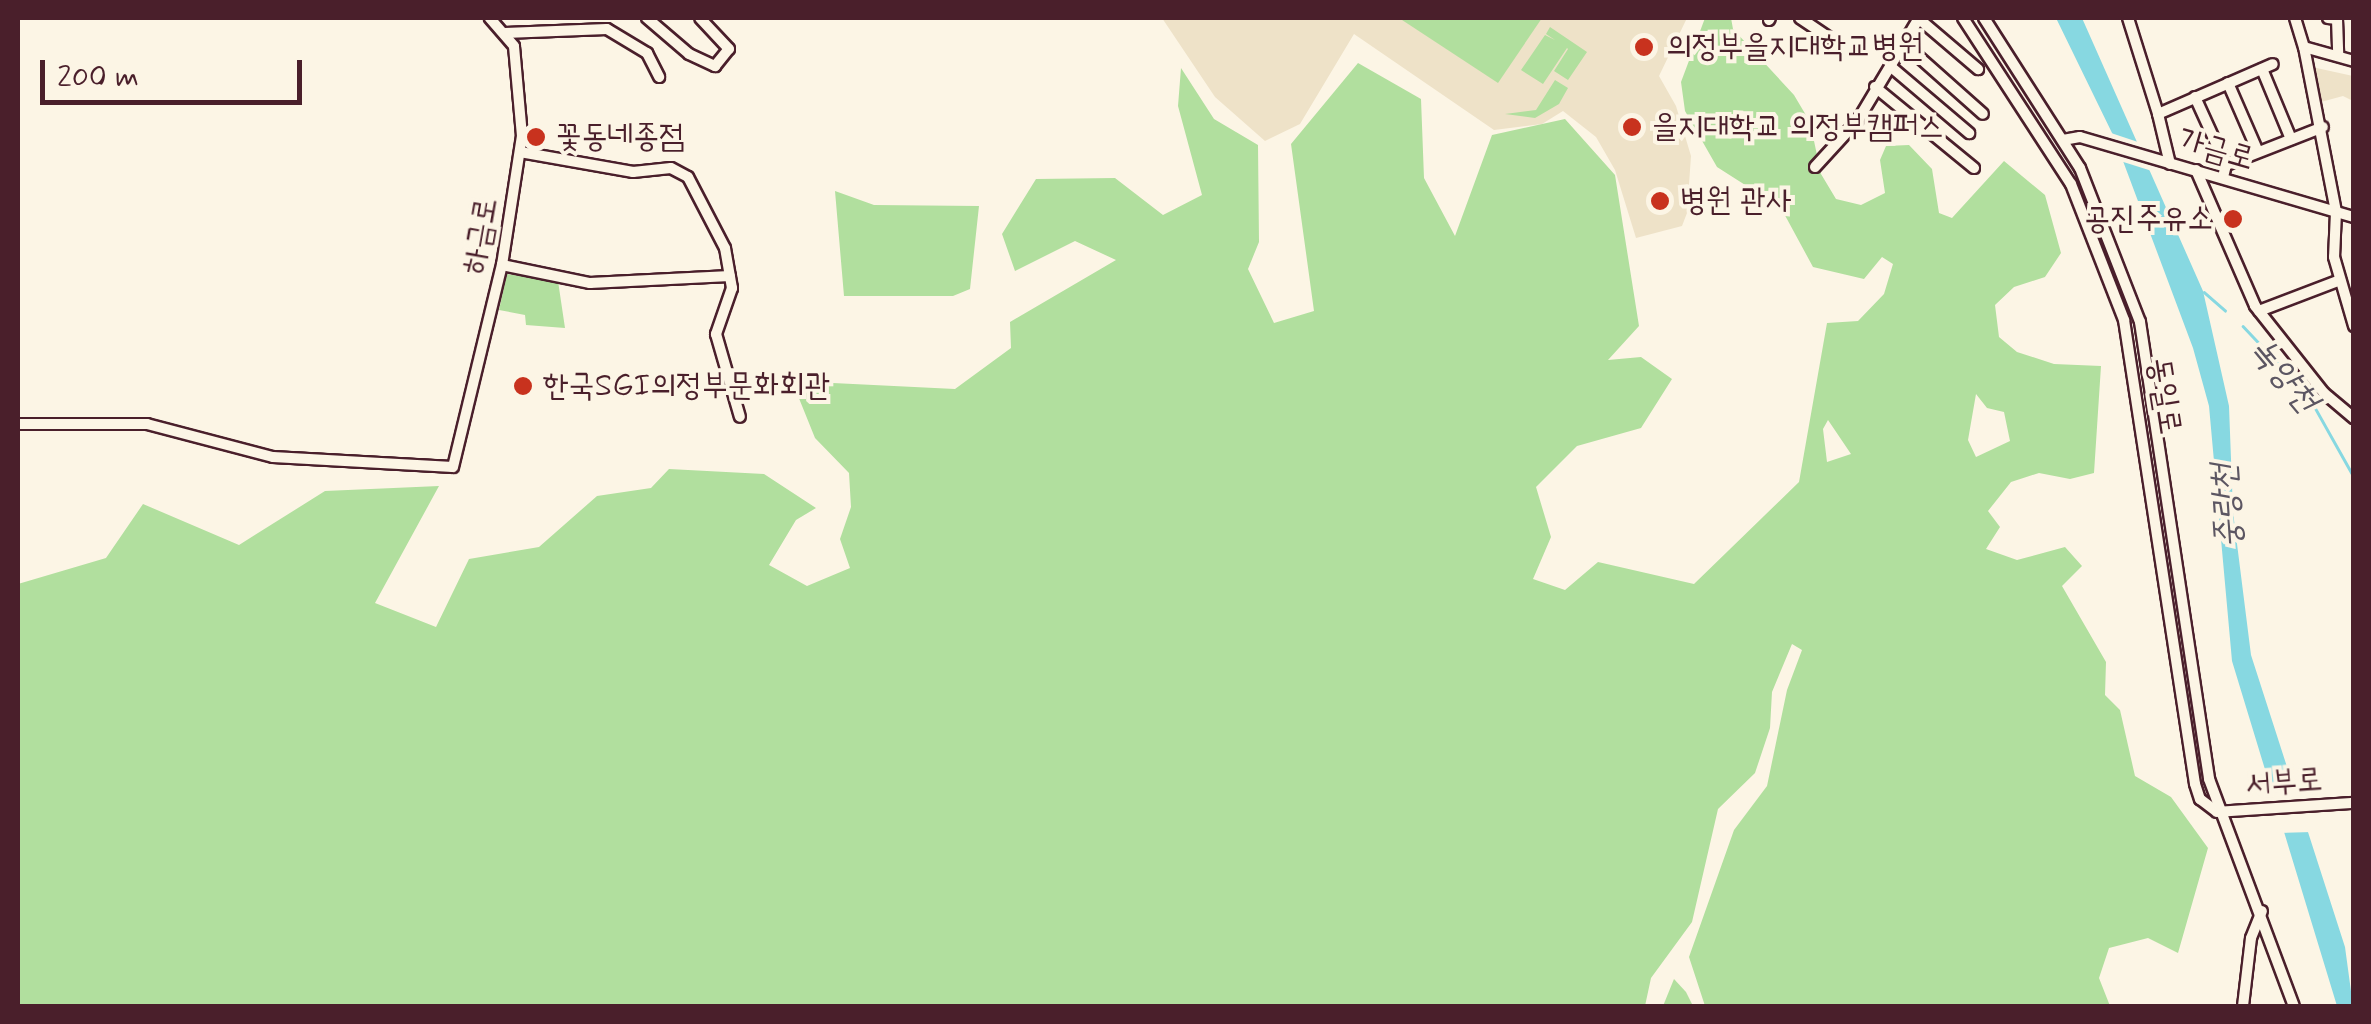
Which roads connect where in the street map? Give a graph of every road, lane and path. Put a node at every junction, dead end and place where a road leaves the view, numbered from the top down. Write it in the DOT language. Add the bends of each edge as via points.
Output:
graph roads {
  1 [pos="490,18"];
  2 [pos="647,18"];
  3 [pos="700,18"];
  4 [pos="1800,18"];
  5 [pos="1918,18"];
  6 [pos="1963,18"];
  7 [pos="1984,18"];
  8 [pos="2128,18"];
  9 [pos="2295,18"];
  10 [pos="2328,18"];
  11 [pos="505,34"];
  12 [pos="1830,38"];
  13 [pos="1902,42"];
  14 [pos="2304,47"];
  15 [pos="2338,56"];
  16 [pos="2354,60"];
  17 [pos="1890,66"];
  18 [pos="1978,69"];
  19 [pos="660,77"];
  20 [pos="2228,83"];
  21 [pos="1876,86"];
  22 [pos="2195,98"];
  23 [pos="1983,114"];
  24 [pos="2158,114"];
  25 [pos="2323,127"];
  26 [pos="1969,133"];
  27 [pos="2292,139"];
  28 [pos="2063,140"];
  29 [pos="520,152"];
  30 [pos="2258,152"];
  31 [pos="2170,164"];
  32 [pos="2226,165"];
  33 [pos="1815,167"];
  34 [pos="1974,168"];
  35 [pos="2196,170"];
  36 [pos="2223,178"];
  37 [pos="2336,212"];
  38 [pos="2354,216"];
  39 [pos="502,265"];
  40 [pos="730,276"];
  41 [pos="2340,280"];
  42 [pos="2259,312"];
  43 [pos="2354,326"];
  44 [pos="740,416"];
  45 [pos="2354,418"];
  46 [pos="18,424"];
  47 [pos="2354,803"];
  48 [pos="2217,812"];
  49 [pos="2262,911"];
  50 [pos="2243,1006"];
  51 [pos="2294,1006"];
  1 -- 11 [label="street, 하금로"];
  2 -- 3 [label="street" via="715,66 728,49"];
  4 -- 12 [label="street"];
  5 -- 13 [label="street"];
  5 -- 18 [label="street"];
  6 -- 48 [label="street, 동일로" via="2071,184 2124,320 2195,784 2200,799"];
  7 -- 28 [label="street, 동일로"];
  8 -- 24 [label="street"];
  9 -- 14 [label="street"];
  10 -- 15 [label="street" via="2338,19"];
  11 -- 19 [label="street" via="607,29 648,53"];
  11 -- 29 [label="street, 하금로" via="514,46"];
  13 -- 17 [label="street"];
  13 -- 23 [label="street"];
  14 -- 15 [label="street"];
  14 -- 25 [label="street"];
  15 -- 16 [label="street"];
  17 -- 21 [label="street"];
  17 -- 26 [label="street"];
  20 -- 22 [label="street"];
  20 -- 27 [label="street" via="2267,66"];
  20 -- 30 [label="street"];
  21 -- 33 [label="street" via="1848,133"];
  21 -- 34 [label="street"];
  22 -- 24 [label="street"];
  22 -- 32 [label="street"];
  24 -- 31 [label="street"];
  25 -- 27 [label="street"];
  25 -- 37 [label="street"];
  27 -- 30 [label="street"];
  28 -- 31 [label="street, 가금로" via="2086,138"];
  28 -- 48 [label="street, 동일로" via="2080,168 2149,355"];
  29 -- 39 [label="street, 하금로"];
  29 -- 40 [label="street" via="633,172 680,171 725,248"];
  30 -- 32 [label="street"];
  31 -- 35 [label="street, 가금로"];
  32 -- 36 [label="street"];
  35 -- 36 [label="street, 가금로"];
  35 -- 42 [label="street"];
  36 -- 37 [label="street, 가금로"];
  37 -- 38 [label="street, 가금로"];
  37 -- 41 [label="street"];
  39 -- 40 [label="street" via="590,283"];
  39 -- 46 [label="street, 하금로" via="452,468 273,457 147,424"];
  40 -- 44 [label="street" via="716,334"];
  41 -- 42 [label="street"];
  41 -- 43 [label="street"];
  42 -- 45 [label="street" via="2324,393"];
  47 -- 48 [label="street, 서부로"];
  48 -- 49 [label="street, 동일로"];
  49 -- 50 [label="street"];
  49 -- 51 [label="street, 동일로"];
}
